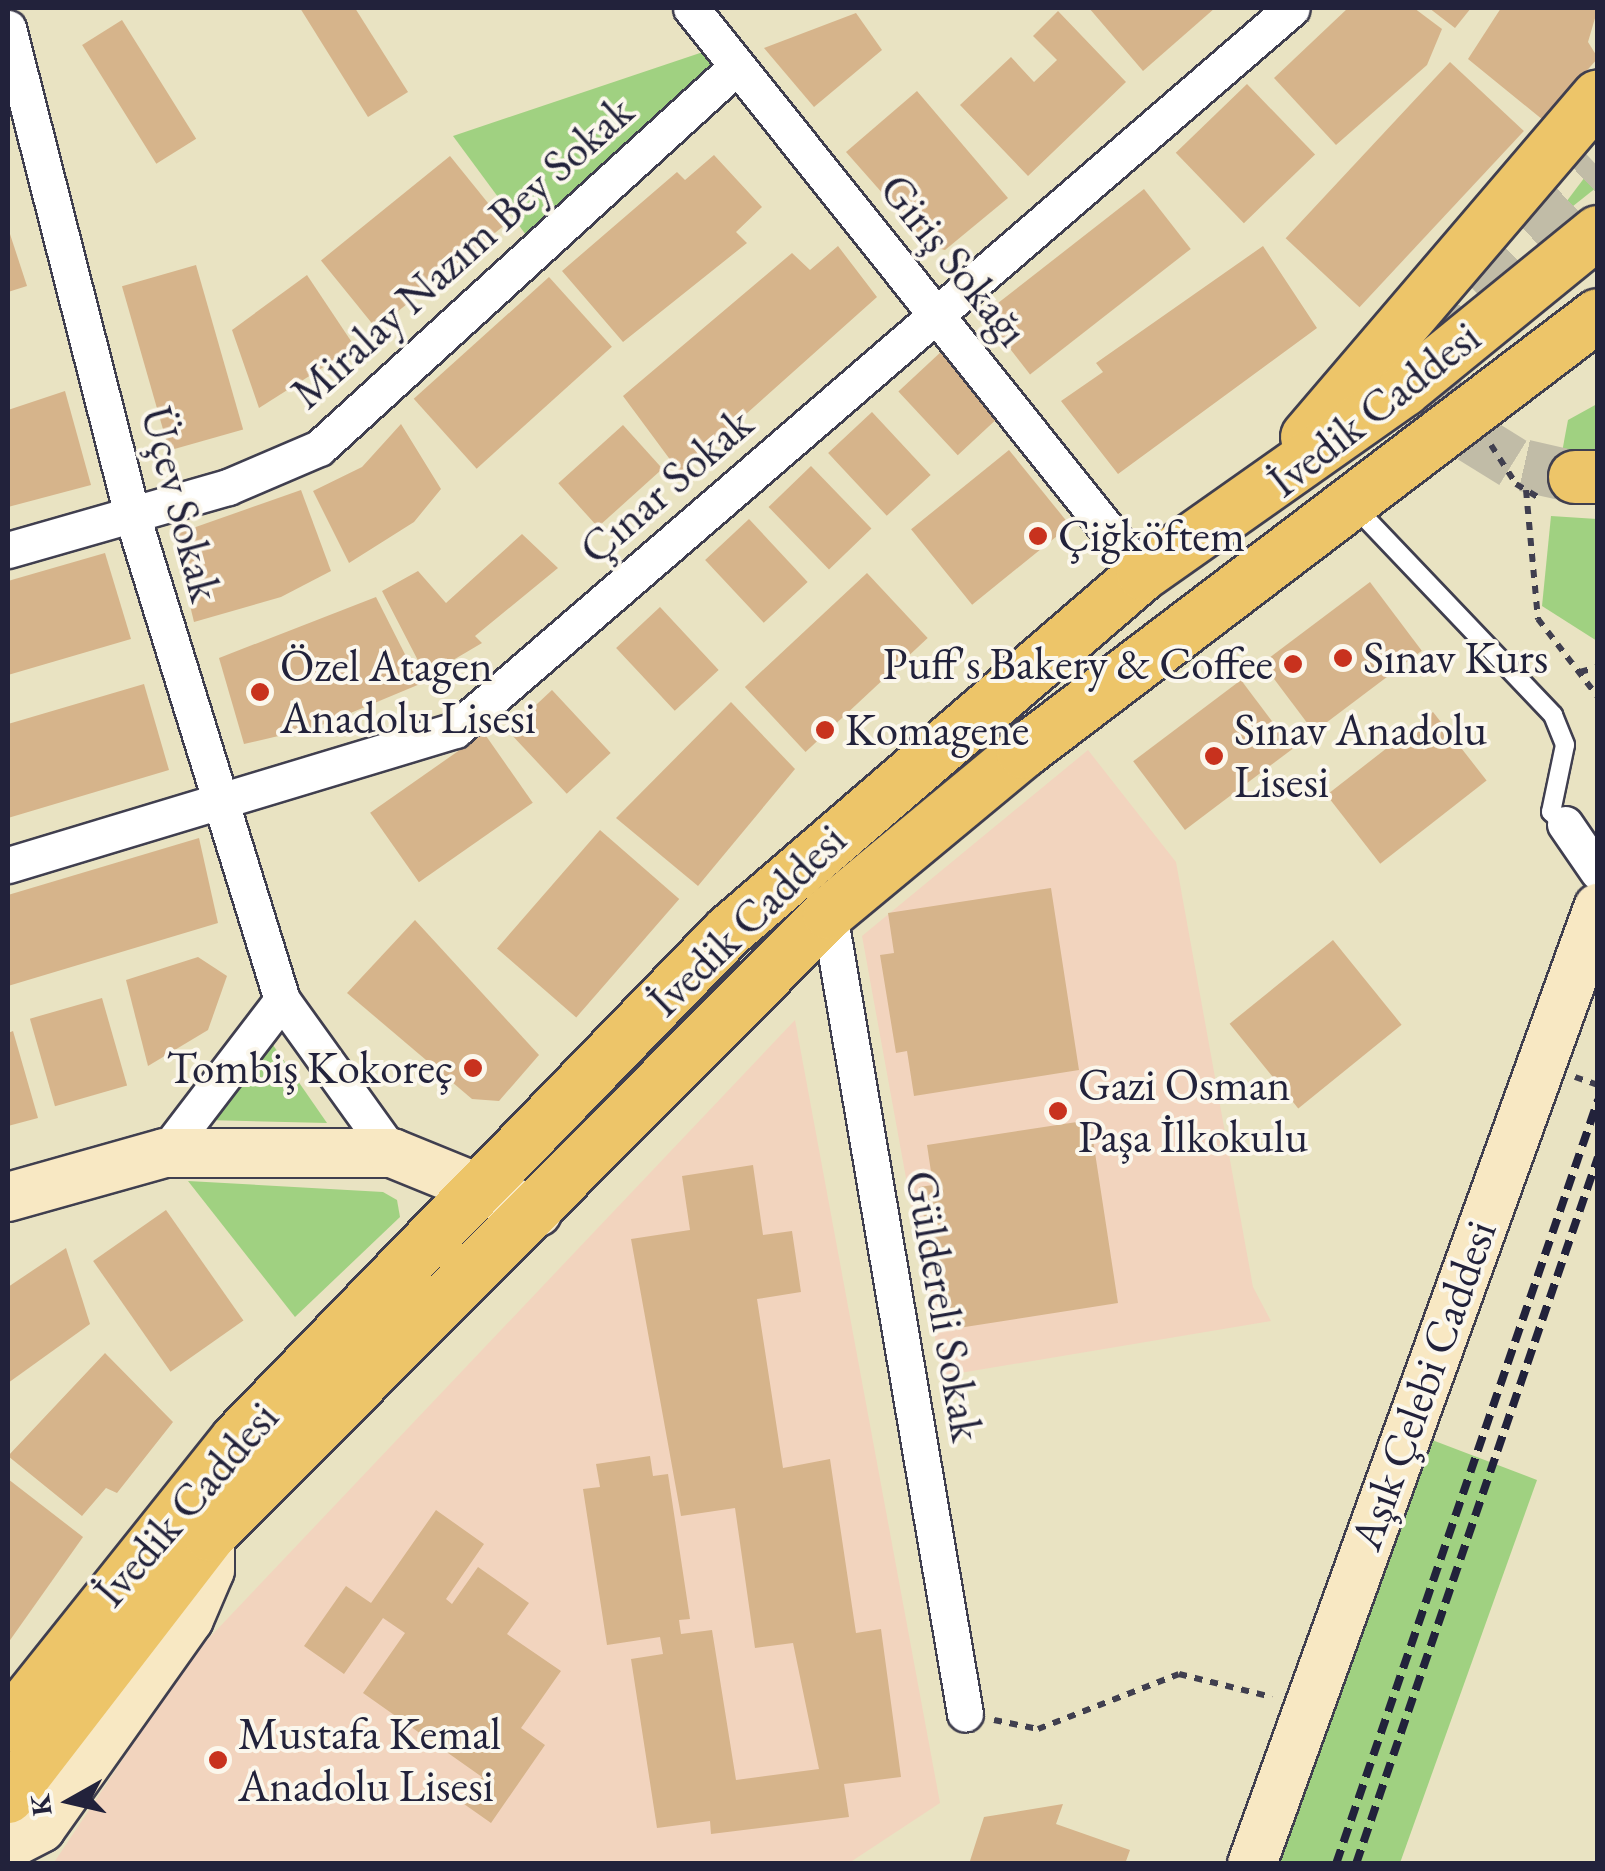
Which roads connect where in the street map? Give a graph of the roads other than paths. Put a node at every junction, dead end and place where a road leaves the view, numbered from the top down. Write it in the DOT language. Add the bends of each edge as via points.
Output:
graph roads {
  1 [pos="691,8"];
  2 [pos="1292,8"];
  3 [pos="8,28"];
  4 [pos="726,57"];
  5 [pos="1598,96"];
  6 [pos="1598,232"];
  7 [pos="938,313"];
  8 [pos="1598,314"];
  9 [pos="1353,504"];
  10 [pos="1245,509"];
  11 [pos="132,515"];
  12 [pos="8,550"];
  13 [pos="1143,574"];
  14 [pos="217,804"];
  15 [pos="1565,824"];
  16 [pos="8,866"];
  17 [pos="1598,872"];
  18 [pos="1598,908"];
  19 [pos="828,913"];
  20 [pos="282,1000"];
  21 [pos="165,1153"];
  22 [pos="392,1153"];
  23 [pos="479,1184"];
  24 [pos="8,1197"];
  25 [pos="537,1212"];
  26 [pos="210,1535"];
  27 [pos="966,1714"];
  28 [pos="8,1726"];
  29 [pos="8,1797"];
  30 [pos="8,1845"];
  31 [pos="1252,1864"];
  1 -- 4 [label="street, Giriş Sokağı"];
  2 -- 7 [label="street, Çınar Sokak"];
  3 -- 11 [label="street, Üçev Sokak"];
  4 -- 7 [label="street, Giriş Sokağı"];
  4 -- 11 [label="street, Miralay Nazım Bey Sokak" via="319,448"];
  5 -- 10 [label="main road"];
  6 -- 10 [label="main road, İvedik Caddesi"];
  7 -- 13 [label="street, Giriş Sokağı"];
  7 -- 14 [label="street, Çınar Sokak" via="455,730"];
  8 -- 9 [label="main road, İvedik Caddesi"];
  9 -- 15 [label="lane" via="1553,715 1566,745 1551,812"];
  9 -- 19 [label="main road, İvedik Caddesi" via="1023,752"];
  10 -- 13 [label="main road, İvedik Caddesi"];
  11 -- 12 [label="street, Miralay Nazım Bey Sokak"];
  11 -- 14 [label="street, Üçev Sokak"];
  13 -- 23 [label="main road, İvedik Caddesi" via="729,932"];
  14 -- 16 [label="street, Çınar Sokak"];
  14 -- 20 [label="street, Üçev Sokak"];
  15 -- 17 [label="street"];
  18 -- 31 [label="street, Aşık Çelebi Caddesi"];
  19 -- 25 [label="main road, İvedik Caddesi"];
  19 -- 27 [label="street, Güldereli Sokak"];
  20 -- 21 [label="street"];
  20 -- 22 [label="street, Üçev Sokak"];
  21 -- 22 [label="street"];
  21 -- 24 [label="street"];
  22 -- 23 [label="street"];
  23 -- 25 [label="street"];
  23 -- 28 [label="main road, İvedik Caddesi" via="238,1439"];
  25 -- 26 [label="main road, İvedik Caddesi"];
  26 -- 29 [label="main road, İvedik Caddesi"];
  26 -- 30 [label="street, İvedik Caddesi" via="207,1581 190,1619 40,1828"];
}
